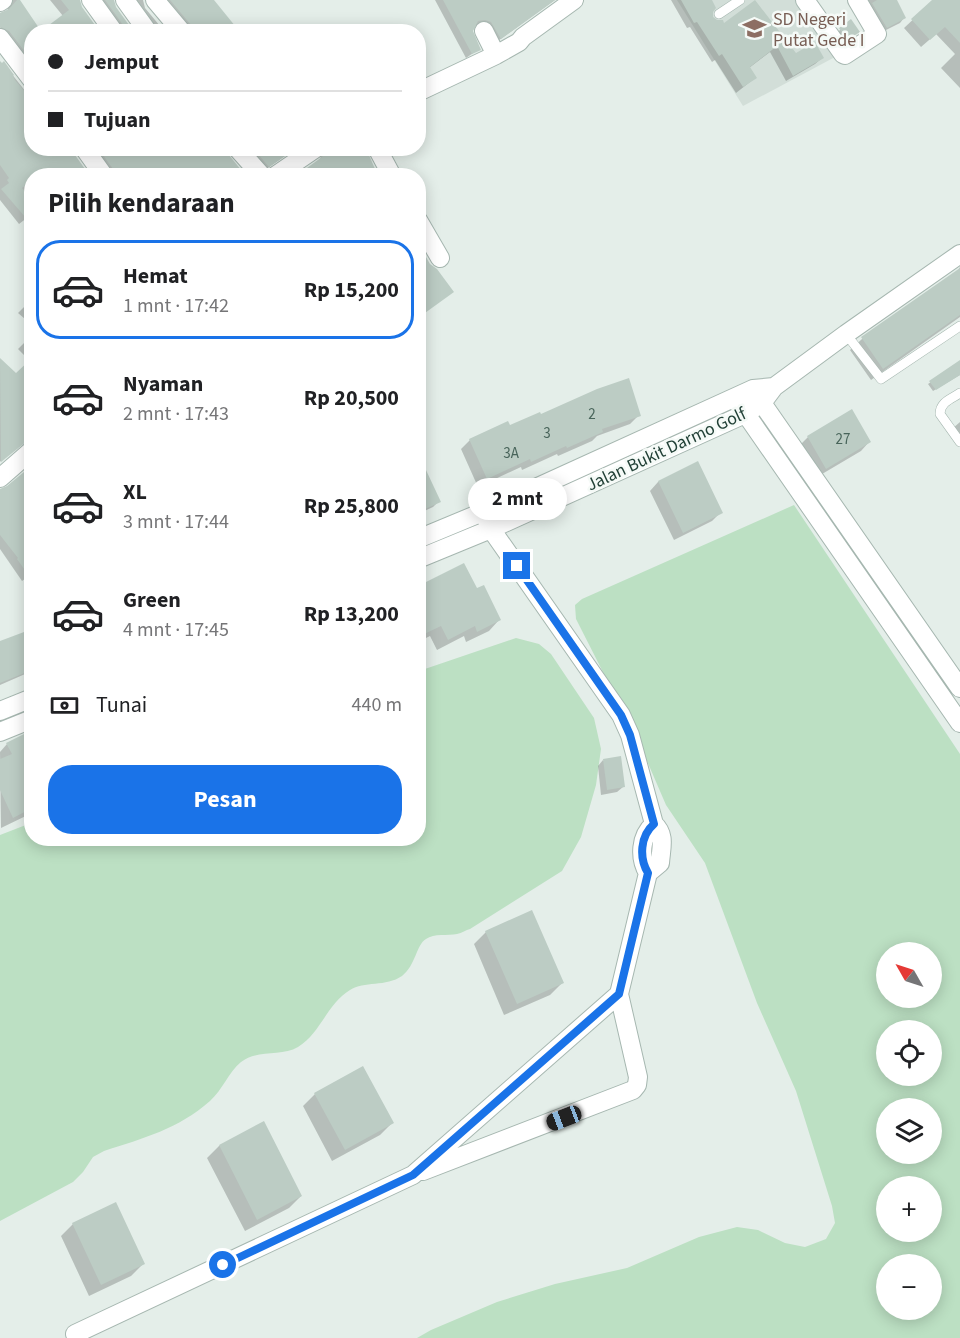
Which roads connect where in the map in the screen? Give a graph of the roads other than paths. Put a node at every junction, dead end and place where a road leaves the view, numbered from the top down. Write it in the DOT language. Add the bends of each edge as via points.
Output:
graph roads {
  1 [pos="91,0"];
  2 [pos="125,0"];
  3 [pos="155,0"];
  4 [pos="574,0"];
  5 [pos="740,0"];
  6 [pos="805,0"];
  7 [pos="857,0"];
  8 [pos="719,14"];
  9 [pos="108,24"];
  10 [pos="142,24"];
  11 [pos="175,24"];
  12 [pos="484,31"];
  13 [pos="0,39"];
  14 [pos="496,55"];
  15 [pos="24,70"];
  16 [pos="426,88"];
  17 [pos="244,156"];
  18 [pos="304,156"];
  19 [pos="255,168"];
  20 [pos="287,168"];
  21 [pos="426,234"];
  22 [pos="960,254"];
  23 [pos="440,258"];
  24 [pos="960,326"];
  25 [pos="846,334"];
  26 [pos="960,393"];
  27 [pos="757,396"];
  28 [pos="735,398"];
  29 [pos="745,414"];
  30 [pos="960,442"];
  31 [pos="24,457"];
  32 [pos="0,478"];
  33 [pos="483,512"];
  34 [pos="491,529"];
  35 [pos="426,536"];
  36 [pos="426,556"];
  37 [pos="960,688"];
  38 [pos="24,701"];
  39 [pos="0,711"];
  40 [pos="24,722"];
  41 [pos="960,723"];
  42 [pos="0,732"];
  43 [pos="619,994"];
  44 [pos="413,1175"];
  45 [pos="75,1334"];
  1 -- 9 [label="street"];
  2 -- 10 [label="street"];
  3 -- 11 [label="street"];
  4 -- 14 [label="street"];
  5 -- 8 [label="lane"];
  6 -- 7 [label="street" via="845,55 877,34"];
  12 -- 14 [label="street"];
  13 -- 15 [label="street"];
  14 -- 16 [label="street"];
  17 -- 19 [label="street"];
  18 -- 20 [label="street"];
  21 -- 23 [label="street"];
  22 -- 25 [label="street, Jalan Bukit Darmo Golf"];
  24 -- 25 [label="lane" via="881,379"];
  25 -- 27 [label="street, Jalan Bukit Darmo Golf"];
  26 -- 30 [label="lane" via="943,404 940,414"];
  27 -- 28 [label="street, Jalan Bukit Darmo Golf"];
  27 -- 29 [label="street, Jalan Bukit Darmo Golf"];
  27 -- 37 [label="street"];
  28 -- 29 [label="street"];
  28 -- 33 [label="street, Jalan Bukit Darmo Golf"];
  29 -- 34 [label="street, Jalan Bukit Darmo Golf"];
  29 -- 41 [label="street"];
  31 -- 32 [label="street"];
  33 -- 34 [label="street"];
  33 -- 35 [label="street, Jalan Bukit Darmo Golf"];
  34 -- 36 [label="street, Jalan Bukit Darmo Golf"];
  34 -- 43 [label="street" via="621,715 654,824 663,837 660,863 648,873"];
  38 -- 39 [label="street"];
  40 -- 42 [label="street"];
  43 -- 44 [label="street"];
  43 -- 44 [label="street" via="638,1077 633,1090"];
  44 -- 45 [label="street"];
}
